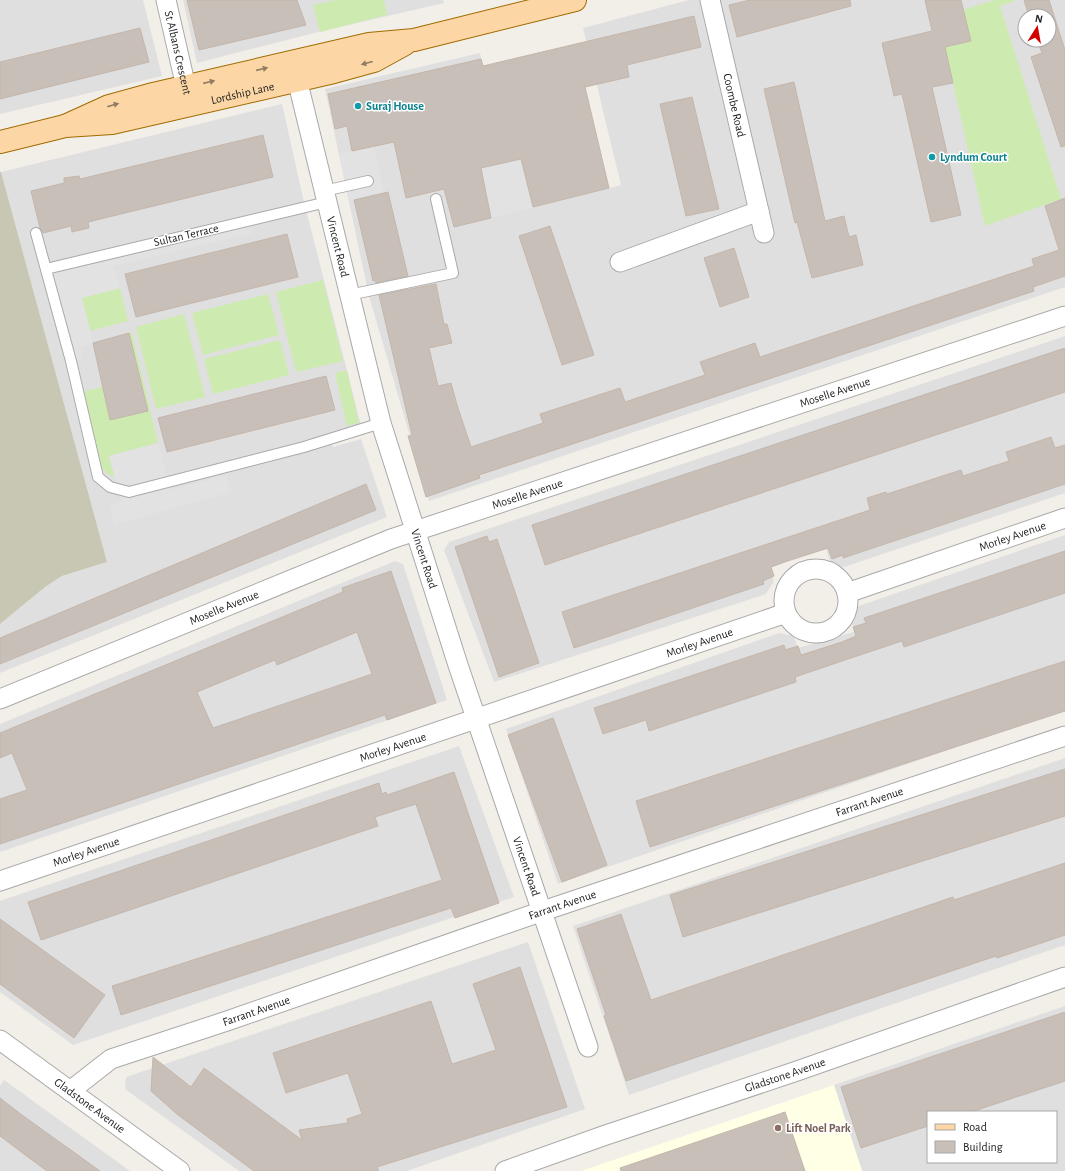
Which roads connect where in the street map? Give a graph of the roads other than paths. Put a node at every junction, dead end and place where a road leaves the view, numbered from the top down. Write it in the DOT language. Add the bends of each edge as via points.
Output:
graph roads {
  1 [pos="166,0"];
  2 [pos="575,0"];
  3 [pos="710,0"];
  4 [pos="295,71"];
  5 [pos="189,96"];
  6 [pos="0,142"];
  7 [pos="368,181"];
  8 [pos="326,196"];
  9 [pos="436,199"];
  10 [pos="759,211"];
  11 [pos="36,233"];
  12 [pos="764,233"];
  13 [pos="620,262"];
  14 [pos="46,269"];
  15 [pos="349,295"];
  16 [pos="1065,316"];
  17 [pos="382,423"];
  18 [pos="1065,518"];
  19 [pos="415,531"];
  20 [pos="847,592"];
  21 [pos="786,613"];
  22 [pos="0,699"];
  23 [pos="477,717"];
  24 [pos="1065,736"];
  25 [pos="0,881"];
  26 [pos="543,911"];
  27 [pos="1065,977"];
  28 [pos="0,1040"];
  29 [pos="588,1047"];
  30 [pos="70,1091"];
  31 [pos="180,1171"];
  32 [pos="505,1171"];
  1 -- 5 [label="street, St Albans Crescent"];
  2 -- 4 [label="main road, Lordship Lane" via="414,40 374,61"];
  3 -- 10 [label="street, Coombe Road"];
  4 -- 5 [label="main road, Lordship Lane"];
  4 -- 8 [label="street, Vincent Road"];
  5 -- 6 [label="main road, Lordship Lane" via="108,106 65,126"];
  7 -- 8 [label="lane, Sultan Terrace"];
  8 -- 14 [label="lane, Sultan Terrace"];
  8 -- 15 [label="street, Vincent Road"];
  9 -- 15 [label="lane" via="453,273"];
  10 -- 12 [label="street, Coombe Road"];
  10 -- 13 [label="street"];
  11 -- 14 [label="lane"];
  14 -- 17 [label="lane" via="98,477 110,487 129,492 169,483"];
  15 -- 17 [label="street, Vincent Road"];
  16 -- 19 [label="street, Moselle Avenue"];
  17 -- 19 [label="street, Vincent Road"];
  18 -- 20 [label="street, Morley Avenue"];
  19 -- 22 [label="street, Moselle Avenue" via="321,566"];
  19 -- 23 [label="street, Vincent Road"];
  20 -- 21 [label="street" via="846,612 841,621 833,629 822,633 800,630"];
  20 -- 21 [label="street" via="840,580 831,573 820,569 809,570 798,574 790,581 783,602"];
  21 -- 23 [label="street, Morley Avenue"];
  23 -- 25 [label="street, Morley Avenue"];
  23 -- 26 [label="street, Vincent Road"];
  24 -- 26 [label="street, Farrant Avenue"];
  26 -- 29 [label="street, Vincent Road"];
  26 -- 30 [label="street, Farrant Avenue" via="227,1022 111,1059"];
  27 -- 32 [label="street, Gladstone Avenue"];
  28 -- 30 [label="street, Gladstone Avenue"];
  30 -- 31 [label="street, Gladstone Avenue"];
}
